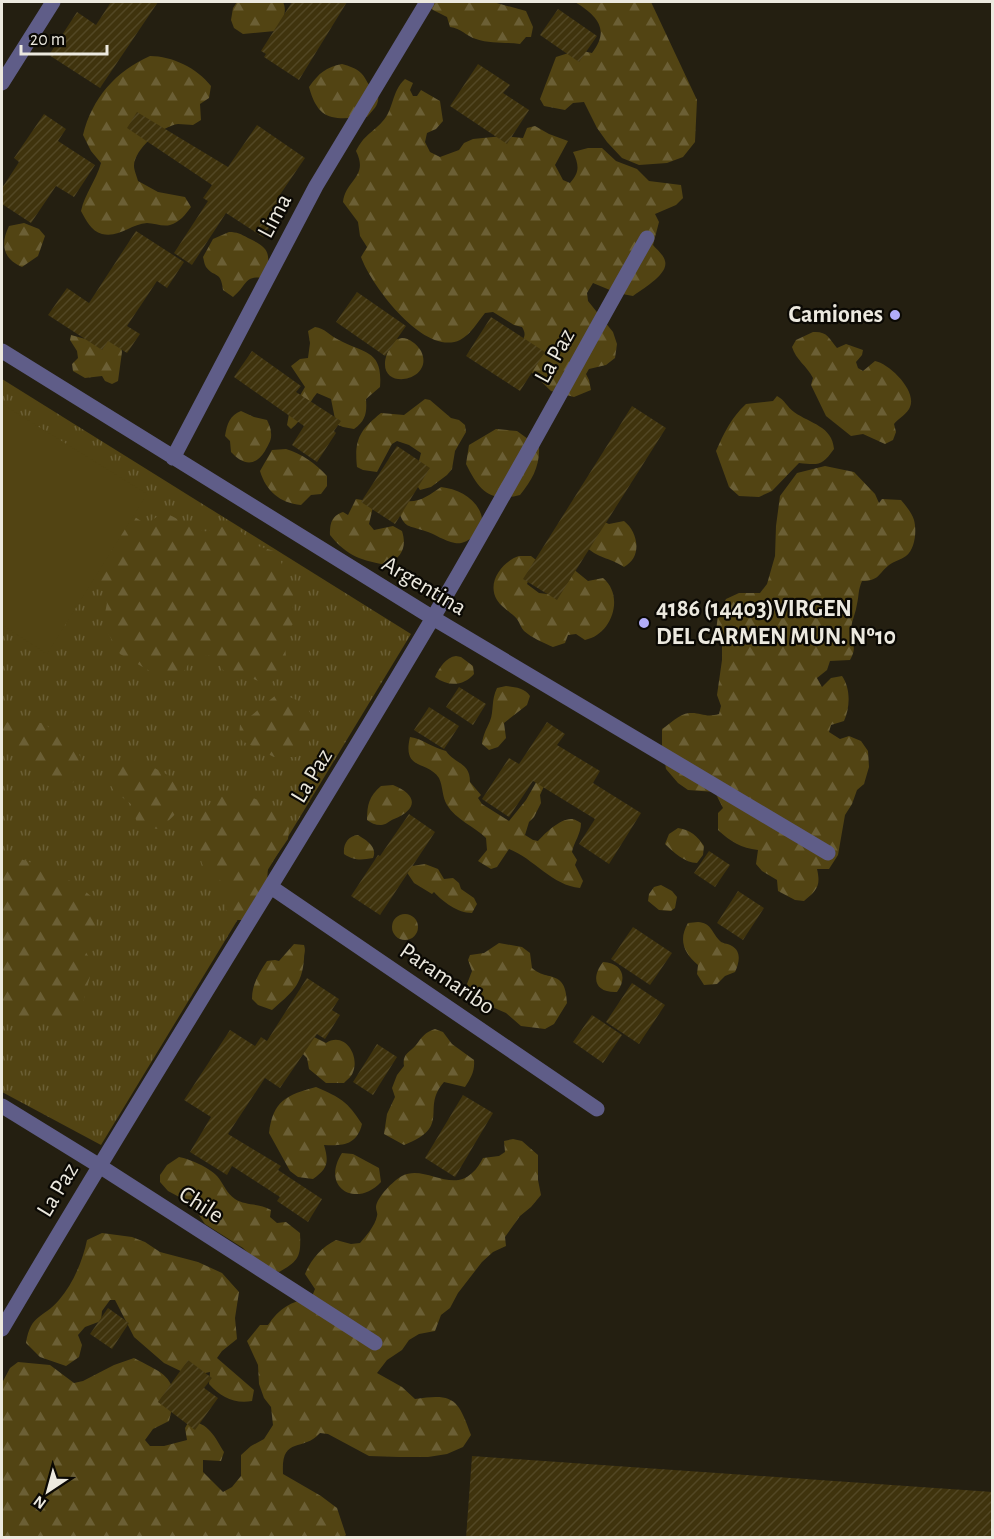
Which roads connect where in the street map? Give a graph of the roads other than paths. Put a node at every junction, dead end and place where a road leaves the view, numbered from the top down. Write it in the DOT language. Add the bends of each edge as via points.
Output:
graph roads {
  1 [pos="52,2"];
  2 [pos="427,2"];
  3 [pos="2,83"];
  4 [pos="647,238"];
  5 [pos="2,351"];
  6 [pos="173,458"];
  7 [pos="433,618"];
  8 [pos="828,853"];
  9 [pos="271,887"];
  10 [pos="2,1106"];
  11 [pos="597,1109"];
  12 [pos="98,1165"];
  13 [pos="2,1329"];
  14 [pos="375,1343"];
  1 -- 3 [label="street"];
  2 -- 6 [label="street, Lima" via="316,186"];
  4 -- 7 [label="street, La Paz"];
  5 -- 6 [label="street, Argentina"];
  6 -- 7 [label="street, Argentina"];
  7 -- 8 [label="street, Argentina"];
  7 -- 9 [label="street, La Paz"];
  9 -- 11 [label="street, Paramaribo"];
  9 -- 12 [label="street, La Paz"];
  10 -- 12 [label="street, Chile"];
  12 -- 13 [label="street, La Paz"];
  12 -- 14 [label="street, Chile"];
}
